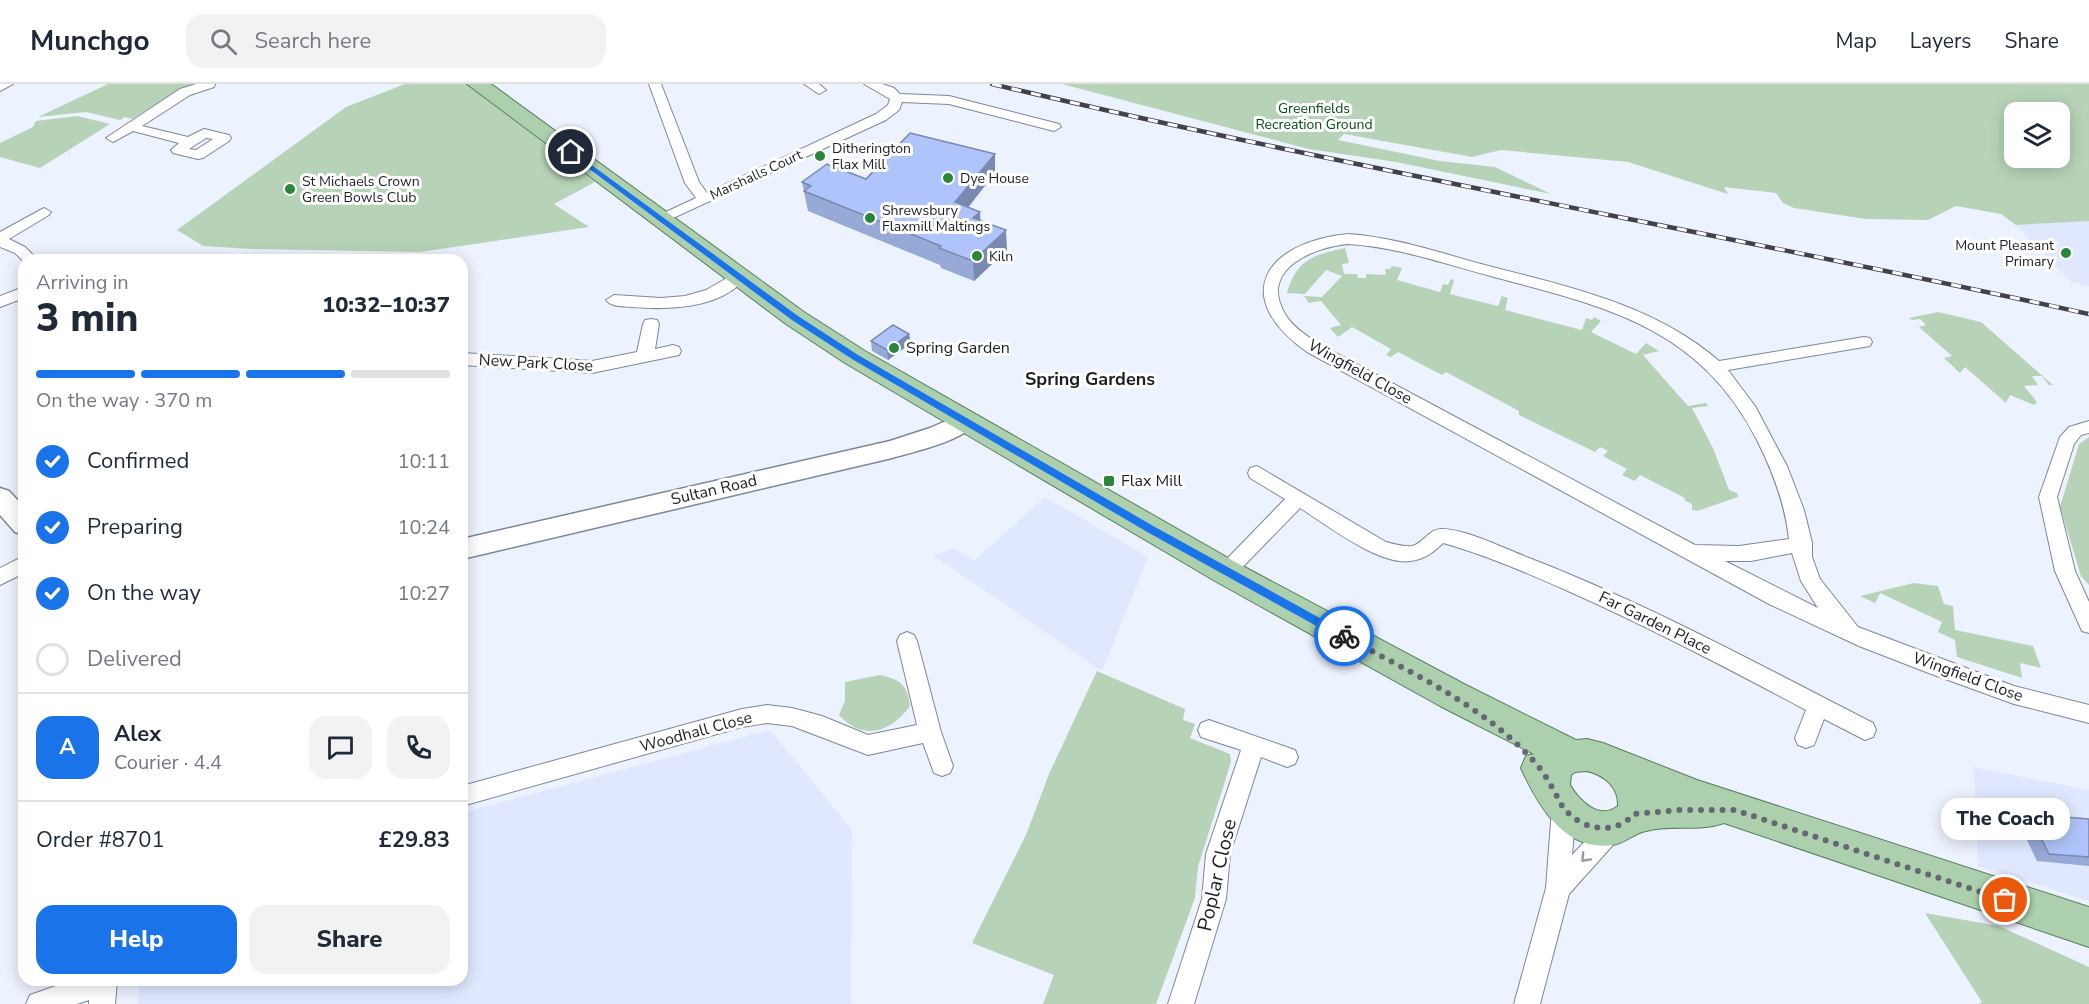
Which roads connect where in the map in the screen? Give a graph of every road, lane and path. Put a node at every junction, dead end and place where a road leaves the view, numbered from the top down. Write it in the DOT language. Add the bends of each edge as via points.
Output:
graph roads {
  1 [pos="7,84"];
  2 [pos="209,84"];
  3 [pos="477,84"];
  4 [pos="655,84"];
  5 [pos="870,84"];
  6 [pos="0,87"];
  7 [pos="897,98"];
  8 [pos="131,127"];
  9 [pos="1035,137"];
  10 [pos="113,138"];
  11 [pos="190,142"];
  12 [pos="704,199"];
  13 [pos="44,212"];
  14 [pos="660,220"];
  15 [pos="0,239"];
  16 [pos="24,254"];
  17 [pos="739,276"];
  18 [pos="18,294"];
  19 [pos="614,300"];
  20 [pos="0,302"];
  21 [pos="651,324"];
  22 [pos="1864,342"];
  23 [pos="673,351"];
  24 [pos="645,357"];
  25 [pos="468,359"];
  26 [pos="1715,368"];
  27 [pos="964,422"];
  28 [pos="2089,427"];
  29 [pos="1257,473"];
  30 [pos="0,498"];
  31 [pos="1297,499"];
  32 [pos="18,518"];
  33 [pos="1802,543"];
  34 [pos="468,548"];
  35 [pos="1686,549"];
  36 [pos="18,567"];
  37 [pos="1226,572"];
  38 [pos="0,577"];
  39 [pos="2089,625"];
  40 [pos="1850,631"];
  41 [pos="906,641"];
  42 [pos="1818,706"];
  43 [pos="2089,714"];
  44 [pos="1209,730"];
  45 [pos="1865,730"];
  46 [pos="930,732"];
  47 [pos="1806,738"];
  48 [pos="1254,745"];
  49 [pos="1287,757"];
  50 [pos="942,766"];
  51 [pos="1618,767"];
  52 [pos="1563,783"];
  53 [pos="468,794"];
  54 [pos="1735,810"];
  55 [pos="1623,821"];
  56 [pos="1558,888"];
  57 [pos="2089,927"];
  58 [pos="103,988"];
  59 [pos="39,1004"];
  60 [pos="1181,1004"];
  61 [pos="1527,1004"];
  1 -- 6 [label="street"];
  2 -- 8 [label="street" via="185,92"];
  3 -- 14 [label="main road"];
  4 -- 12 [label="street" via="692,183"];
  5 -- 7 [label="street"];
  7 -- 9 [label="street" via="949,100 1047,125"];
  7 -- 12 [label="street, Marshalls Court" via="894,107 868,124"];
  8 -- 10 [label="street"];
  8 -- 11 [label="street"];
  12 -- 14 [label="street, Marshalls Court"];
  13 -- 15 [label="street"];
  14 -- 17 [label="main road"];
  15 -- 16 [label="street"];
  17 -- 19 [label="street" via="713,293 694,299"];
  17 -- 27 [label="main road" via="795,318"];
  18 -- 20 [label="street"];
  21 -- 24 [label="street"];
  22 -- 26 [label="street"];
  23 -- 24 [label="street, New Park Close"];
  24 -- 25 [label="street, New Park Close" via="592,368"];
  26 -- 33 [label="street, Wingfield Close" via="1737,393 1777,465"];
  26 -- 35 [label="street, Wingfield Close" via="1659,327 1605,304 1378,243 1348,239 1322,242 1286,261 1269,288 1281,321 1313,348"];
  27 -- 34 [label="street, Sultan Road" via="939,435 892,449"];
  27 -- 37 [label="main road"];
  28 -- 39 [label="street" via="2075,431 2066,442 2048,496 2065,571"];
  29 -- 31 [label="street"];
  30 -- 32 [label="street"];
  31 -- 37 [label="street"];
  31 -- 42 [label="street, Far Garden Place" via="1366,542 1392,553 1417,553 1438,537 1473,544 1650,618"];
  33 -- 35 [label="street, Wingfield Close" via="1725,556"];
  33 -- 40 [label="street, Wingfield Close" via="1806,573"];
  35 -- 40 [label="street, Wingfield Close" via="1776,598"];
  36 -- 38 [label="street"];
  37 -- 52 [label="main road" via="1452,695"];
  40 -- 43 [label="street, Wingfield Close" via="2014,695"];
  41 -- 46 [label="street"];
  42 -- 45 [label="street, Far Garden Place"];
  42 -- 47 [label="street"];
  44 -- 48 [label="street"];
  46 -- 50 [label="street"];
  46 -- 53 [label="street, Woodhall Close" via="868,745 814,723 767,714"];
  48 -- 49 [label="street"];
  48 -- 60 [label="street, Poplar Close" via="1218,854 1214,899"];
  51 -- 52 [label="main road" via="1587,755"];
  51 -- 54 [label="main road"];
  51 -- 55 [label="main road" via="1637,799"];
  52 -- 55 [label="main road" via="1578,821 1595,828"];
  52 -- 56 [label="street"];
  54 -- 55 [label="main road" via="1680,810"];
  54 -- 57 [label="main road"];
  55 -- 56 [label="street, one-way"];
  56 -- 61 [label="street"];
  58 -- 59 [label="street"];
}
